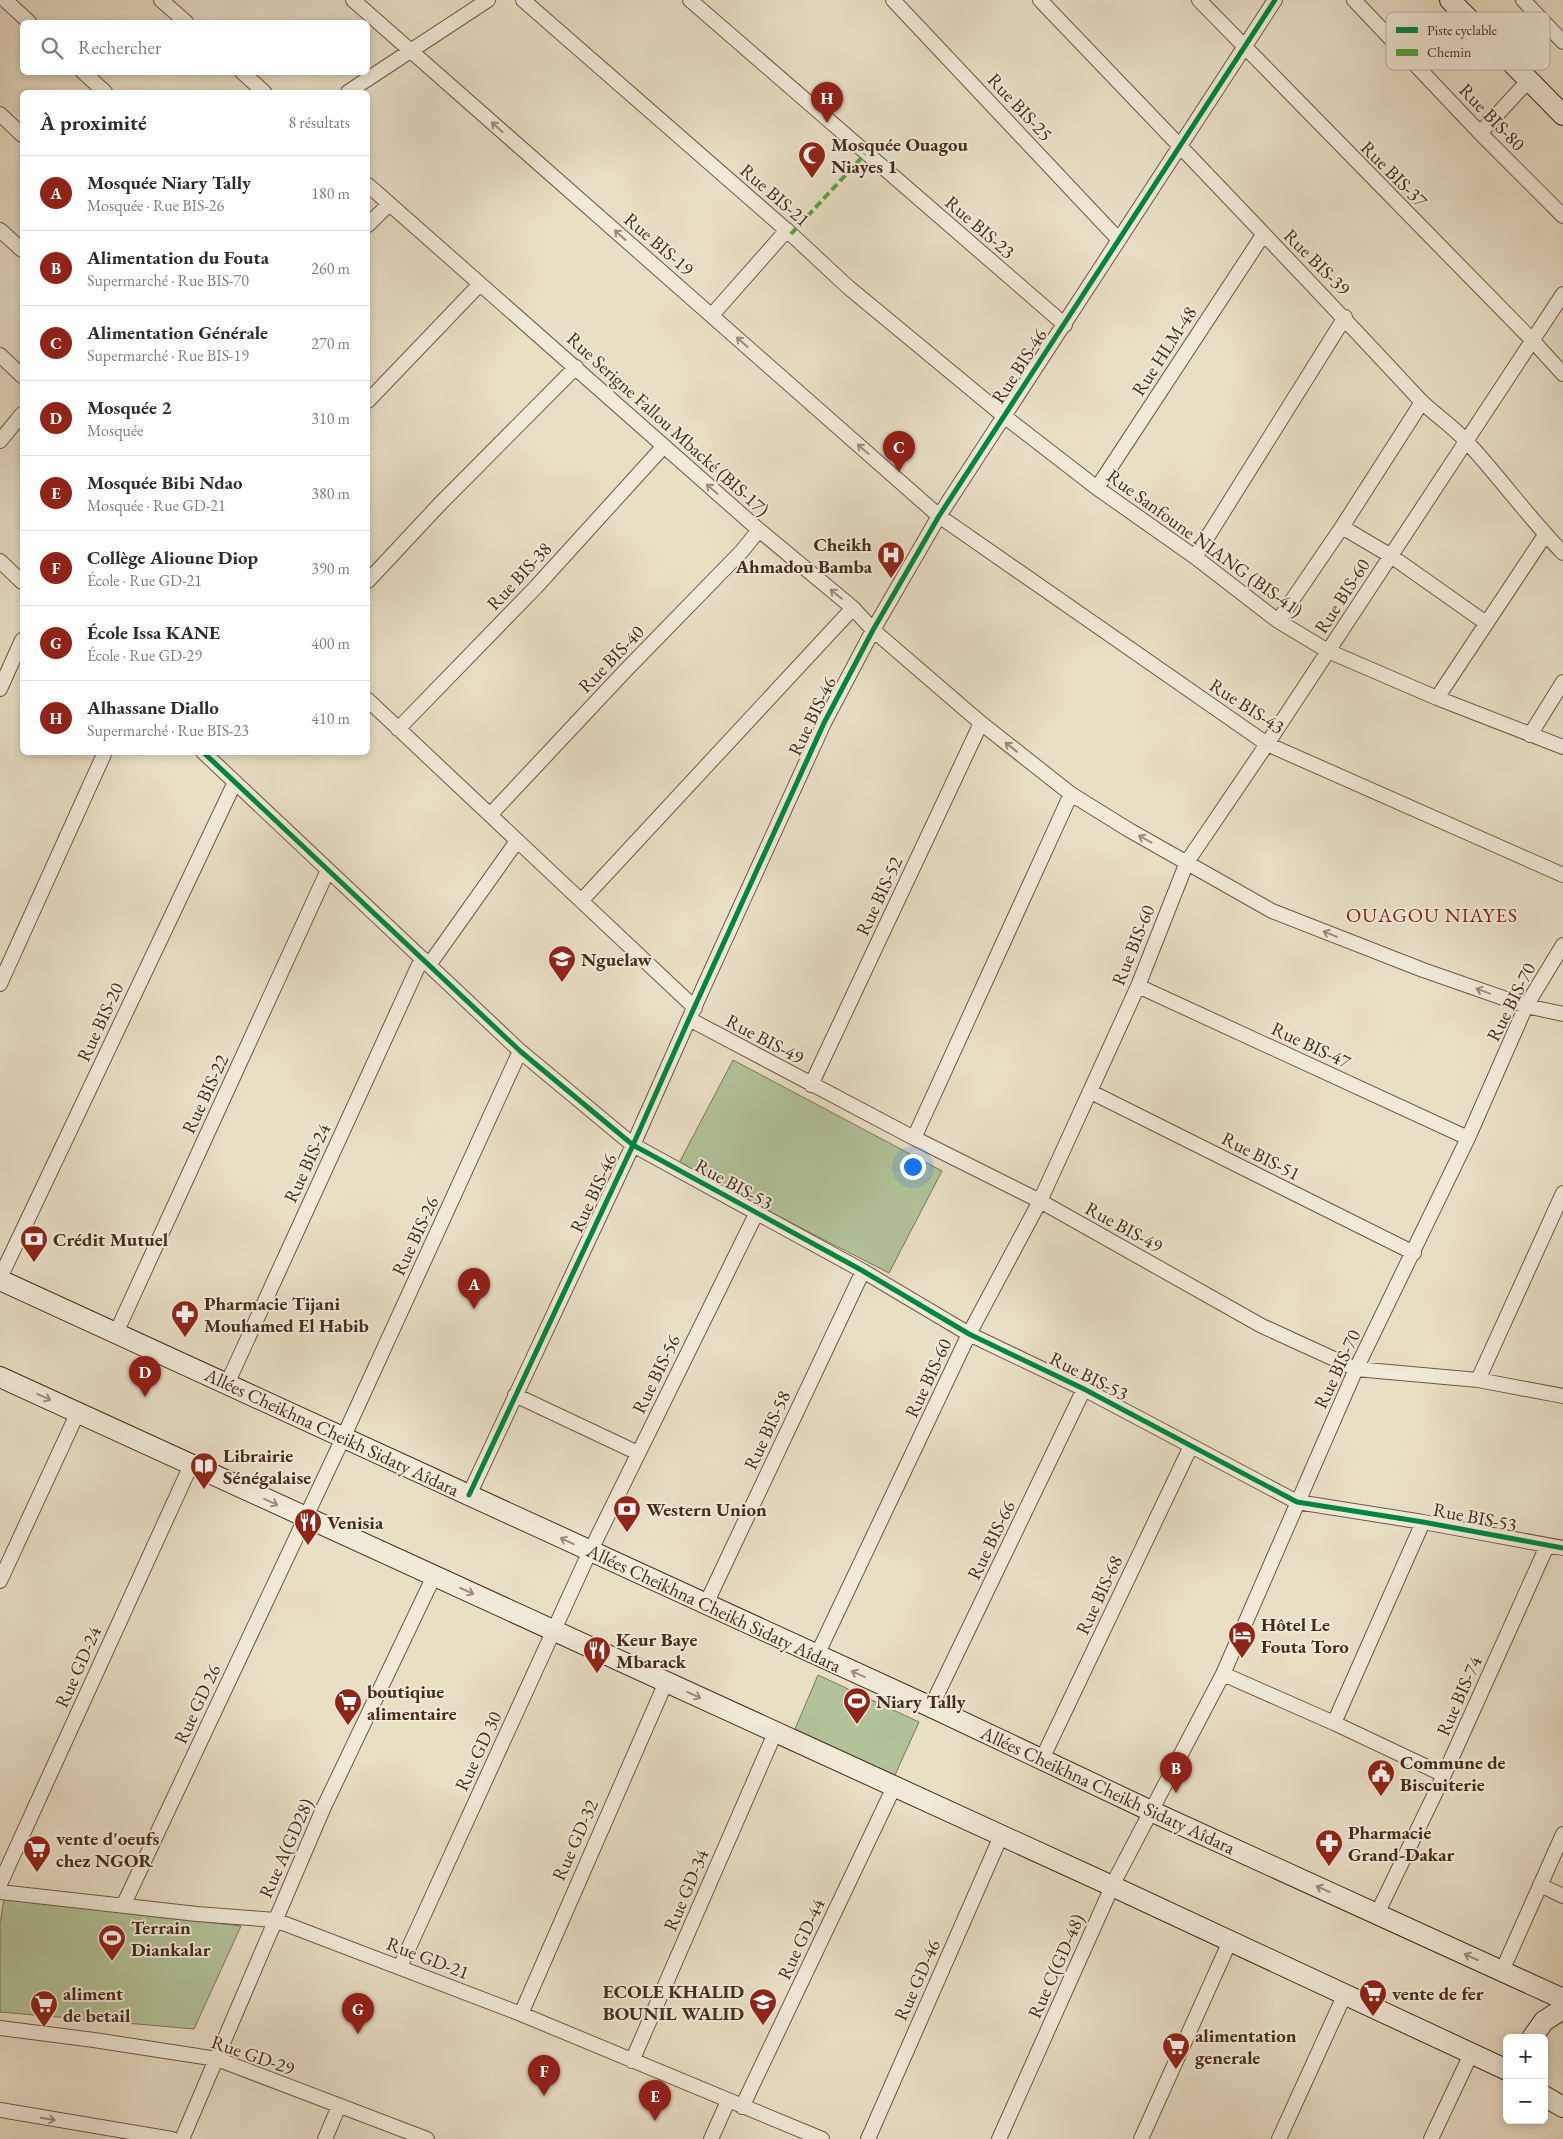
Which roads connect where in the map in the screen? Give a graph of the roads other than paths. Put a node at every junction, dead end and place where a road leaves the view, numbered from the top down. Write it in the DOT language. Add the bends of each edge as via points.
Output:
graph roads {
  1 [pos="5,0"];
  2 [pos="161,0"];
  3 [pos="353,0"];
  4 [pos="488,0"];
  5 [pos="523,0"];
  6 [pos="690,0"];
  7 [pos="893,0"];
  8 [pos="1040,0"];
  9 [pos="1199,0"];
  10 [pos="1274,0"];
  11 [pos="1354,0"];
  12 [pos="1450,0"];
  13 [pos="1524,0"];
  14 [pos="1462,12"];
  15 [pos="1535,12"];
  16 [pos="27,20"];
  17 [pos="184,20"];
  18 [pos="1550,28"];
  19 [pos="1386,34"];
  20 [pos="1563,42"];
  21 [pos="1243,46"];
  22 [pos="411,52"];
  23 [pos="1420,70"];
  24 [pos="1519,70"];
  25 [pos="86,75"];
  26 [pos="245,75"];
  27 [pos="1529,80"];
  28 [pos="103,90"];
  29 [pos="262,90"];
  30 [pos="351,90"];
  31 [pos="0,114"];
  32 [pos="1563,115"];
  33 [pos="20,133"];
  34 [pos="1480,133"];
  35 [pos="1179,146"];
  36 [pos="370,187"];
  37 [pos="389,204"];
  38 [pos="1563,216"];
  39 [pos="370,224"];
  40 [pos="0,230"];
  41 [pos="787,230"];
  42 [pos="1264,235"];
  43 [pos="1119,240"];
  44 [pos="20,248"];
  45 [pos="480,284"];
  46 [pos="1563,294"];
  47 [pos="712,316"];
  48 [pos="1345,317"];
  49 [pos="1064,325"];
  50 [pos="1533,341"];
  51 [pos="0,355"];
  52 [pos="576,368"];
  53 [pos="20,374"];
  54 [pos="1563,374"];
  55 [pos="370,399"];
  56 [pos="1422,402"];
  57 [pos="20,416"];
  58 [pos="1004,416"];
  59 [pos="0,441"];
  60 [pos="1467,442"];
  61 [pos="664,446"];
  62 [pos="1097,488"];
  63 [pos="939,516"];
  64 [pos="1342,527"];
  65 [pos="759,530"];
  66 [pos="1545,534"];
  67 [pos="1563,553"];
  68 [pos="1391,556"];
  69 [pos="1195,557"];
  70 [pos="0,561"];
  71 [pos="370,579"];
  72 [pos="20,580"];
  73 [pos="853,608"];
  74 [pos="1278,621"];
  75 [pos="1486,623"];
  76 [pos="873,630"];
  77 [pos="20,644"];
  78 [pos="1328,651"];
  79 [pos="1563,682"];
  80 [pos="0,689"];
  81 [pos="1437,698"];
  82 [pos="370,702"];
  83 [pos="981,724"];
  84 [pos="398,729"];
  85 [pos="1530,735"];
  86 [pos="1267,744"];
  87 [pos="1563,747"];
  88 [pos="104,755"];
  89 [pos="206,755"];
  90 [pos="235,782"];
  91 [pos="1071,794"];
  92 [pos="490,815"];
  93 [pos="518,841"];
  94 [pos="1188,862"];
  95 [pos="328,870"];
  96 [pos="1563,875"];
  97 [pos="582,900"];
  98 [pos="1563,945"];
  99 [pos="425,962"];
  100 [pos="0,984"];
  101 [pos="1138,986"];
  102 [pos="1526,1006"];
  103 [pos="692,1014"];
  104 [pos="1563,1014"];
  105 [pos="520,1050"];
  106 [pos="811,1085"];
  107 [pos="1091,1092"];
  108 [pos="914,1138"];
  109 [pos="1468,1138"];
  110 [pos="633,1145"];
  111 [pos="1563,1193"];
  112 [pos="1040,1201"];
  113 [pos="756,1214"];
  114 [pos="1414,1254"];
  115 [pos="863,1271"];
  116 [pos="0,1279"];
  117 [pos="116,1333"];
  118 [pos="969,1334"];
  119 [pos="1356,1369"];
  120 [pos="0,1377"];
  121 [pos="1478,1380"];
  122 [pos="227,1384"];
  123 [pos="1084,1389"];
  124 [pos="515,1395"];
  125 [pos="1563,1396"];
  126 [pos="78,1412"];
  127 [pos="340,1445"];
  128 [pos="1191,1446"];
  129 [pos="638,1453"];
  130 [pos="191,1465"];
  131 [pos="468,1495"];
  132 [pos="1297,1502"];
  133 [pos="308,1511"];
  134 [pos="1423,1522"];
  135 [pos="1548,1546"];
  136 [pos="1563,1548"];
  137 [pos="587,1557"];
  138 [pos="434,1576"];
  139 [pos="0,1582"];
  140 [pos="706,1604"];
  141 [pos="556,1626"];
  142 [pos="817,1655"];
  143 [pos="1223,1674"];
  144 [pos="666,1682"];
  145 [pos="931,1707"];
  146 [pos="1334,1723"];
  147 [pos="775,1733"];
  148 [pos="1042,1760"];
  149 [pos="1444,1775"];
  150 [pos="894,1787"];
  151 [pos="1150,1817"];
  152 [pos="1563,1834"];
  153 [pos="1000,1836"];
  154 [pos="1114,1883"];
  155 [pos="0,1884"];
  156 [pos="1540,1885"];
  157 [pos="0,1892"];
  158 [pos="1563,1896"];
  159 [pos="123,1906"];
  160 [pos="1377,1914"];
  161 [pos="275,1920"];
  162 [pos="1230,1942"];
  163 [pos="400,1967"];
  164 [pos="1502,1971"];
  165 [pos="1345,1994"];
  166 [pos="1563,2000"];
  167 [pos="1563,2009"];
  168 [pos="520,2014"];
  169 [pos="0,2028"];
  170 [pos="1535,2034"];
  171 [pos="1471,2054"];
  172 [pos="216,2059"];
  173 [pos="632,2061"];
  174 [pos="1503,2068"];
  175 [pos="1548,2099"];
  176 [pos="728,2101"];
  177 [pos="339,2106"];
  178 [pos="742,2107"];
  179 [pos="1563,2108"];
  180 [pos="0,2110"];
  181 [pos="172,2139"];
  182 [pos="182,2139"];
  183 [pos="325,2139"];
  184 [pos="427,2139"];
  185 [pos="711,2139"];
  186 [pos="822,2139"];
  187 [pos="868,2139"];
  188 [pos="999,2139"];
  189 [pos="1141,2139"];
  190 [pos="1279,2139"];
  191 [pos="1431,2139"];
  1 -- 16 [label="street"];
  2 -- 17 [label="street"];
  3 -- 22 [label="street, Rue BIS-19"];
  4 -- 22 [label="street"];
  5 -- 41 [label="street, Rue BIS-21"];
  6 -- 49 [label="street, Rue BIS-23"];
  7 -- 43 [label="street, Rue BIS-25"];
  8 -- 35 [label="street, Rue BIS-39"];
  9 -- 21 [label="street, Rue BIS-37"];
  10 -- 21 [label="street, Rue BIS-46"];
  11 -- 19 [label="street, Rue BIS-80"];
  12 -- 14 [label="main road"];
  13 -- 15 [label="street"];
  18 -- 20 [label="street"];
  21 -- 35 [label="street, Rue BIS-46"];
  21 -- 50 [label="street, Rue BIS-37"];
  22 -- 30 [label="street"];
  47 -- 22 [label="street, Rue BIS-19, one-way"];
  23 -- 34 [label="street, Rue BIS-80"];
  24 -- 27 [label="main road"];
  25 -- 28 [label="street"];
  26 -- 29 [label="street"];
  27 -- 32 [label="main road"];
  27 -- 34 [label="street"];
  31 -- 33 [label="street"];
  34 -- 38 [label="street, Rue BIS-80"];
  35 -- 42 [label="street, Rue BIS-39"];
  35 -- 43 [label="street, Rue BIS-46"];
  36 -- 37 [label="street, Rue Serigne Fallou Mbacké (BIS-17)"];
  37 -- 39 [label="street"];
  37 -- 45 [label="street, Rue Serigne Fallou Mbacké (BIS-17)"];
  40 -- 44 [label="street"];
  41 -- 47 [label="street"];
  41 -- 58 [label="street, Rue BIS-21" via="848,286"];
  42 -- 48 [label="street, Rue BIS-39"];
  42 -- 62 [label="street, Rue HLM-48"];
  43 -- 49 [label="street, Rue BIS-46"];
  45 -- 52 [label="street, Rue Serigne Fallou Mbacké (BIS-17)"];
  45 -- 55 [label="street"];
  46 -- 50 [label="street, Rue BIS-60"];
  63 -- 47 [label="street, Rue BIS-19, one-way"];
  48 -- 56 [label="street, Rue BIS-39"];
  48 -- 69 [label="street"];
  49 -- 58 [label="street, Rue BIS-46"];
  50 -- 54 [label="street, Rue BIS-37"];
  50 -- 60 [label="street, Rue BIS-60"];
  51 -- 53 [label="street"];
  52 -- 61 [label="street, Rue Serigne Fallou Mbacké (BIS-17)"];
  52 -- 71 [label="street"];
  56 -- 60 [label="street, Rue BIS-39"];
  56 -- 64 [label="street"];
  57 -- 59 [label="street"];
  58 -- 62 [label="street, Rue Sanfoune NIANG (BIS-41)"];
  58 -- 63 [label="street, Rue BIS-46"];
  60 -- 66 [label="street, Rue BIS-39"];
  60 -- 68 [label="street, Rue BIS-60"];
  65 -- 61 [label="street, Rue Serigne Fallou Mbacké (BIS-17), one-way"];
  61 -- 84 [label="street, Rue BIS-38" via="536,587"];
  62 -- 69 [label="street, Rue Sanfoune NIANG (BIS-41)"];
  63 -- 76 [label="street, Rue BIS-46"];
  63 -- 86 [label="street, Rue BIS-43"];
  64 -- 68 [label="street"];
  64 -- 74 [label="street"];
  73 -- 65 [label="street, Rue Serigne Fallou Mbacké (BIS-17), one-way"];
  65 -- 92 [label="street, Rue BIS-40"];
  66 -- 67 [label="street, Rue BIS-39"];
  66 -- 75 [label="street"];
  68 -- 75 [label="street"];
  68 -- 78 [label="street, Rue BIS-60"];
  69 -- 74 [label="street, Rue Sanfoune NIANG (BIS-41)"];
  70 -- 72 [label="street"];
  73 -- 76 [label="street, Rue Serigne Fallou Mbacké (BIS-17)"];
  73 -- 97 [label="street"];
  74 -- 78 [label="street, Rue Sanfoune NIANG (BIS-41)"];
  75 -- 81 [label="street"];
  76 -- 83 [label="street, Rue Serigne Fallou Mbacké (BIS-17)"];
  76 -- 103 [label="street, Rue BIS-46" via="824,723"];
  77 -- 80 [label="street"];
  78 -- 81 [label="street, Rue Sanfoune NIANG (BIS-41)"];
  78 -- 86 [label="street, Rue BIS-60"];
  79 -- 85 [label="street"];
  81 -- 85 [label="street, Rue Sanfoune NIANG (BIS-41)"];
  82 -- 84 [label="street, Rue BIS-49"];
  91 -- 83 [label="street, Rue Serigne Fallou Mbacké (BIS-17), one-way"];
  83 -- 106 [label="street, Rue BIS-52"];
  84 -- 92 [label="street, Rue BIS-49"];
  85 -- 87 [label="street, Rue Sanfoune NIANG (BIS-41)"];
  86 -- 94 [label="street, Rue BIS-60"];
  86 -- 96 [label="street, Rue BIS-43"];
  88 -- 100 [label="street"];
  89 -- 90 [label="street, Rue BIS-53"];
  90 -- 95 [label="street, Rue BIS-53"];
  90 -- 116 [label="street, Rue BIS-20"];
  94 -- 91 [label="street, Rue Serigne Fallou Mbacké (BIS-17), one-way"];
  91 -- 108 [label="street"];
  92 -- 93 [label="street, Rue BIS-49"];
  93 -- 97 [label="street, Rue BIS-49"];
  93 -- 99 [label="street, Rue BIS-24"];
  94 -- 101 [label="street, Rue BIS-60"];
  102 -- 94 [label="street, Rue Serigne Fallou Mbacké (BIS-17), one-way" via="1272,911"];
  95 -- 99 [label="street, Rue BIS-53"];
  95 -- 117 [label="street, Rue BIS-22"];
  97 -- 103 [label="street, Rue BIS-49"];
  98 -- 102 [label="street, Rue BIS-70"];
  99 -- 105 [label="street, Rue BIS-53"];
  99 -- 122 [label="street, Rue BIS-24"];
  101 -- 107 [label="street, Rue BIS-60"];
  101 -- 109 [label="street, Rue BIS-47"];
  102 -- 104 [label="street, Rue Serigne Fallou Mbacké (BIS-17)"];
  102 -- 109 [label="street, Rue BIS-70"];
  103 -- 106 [label="street, Rue BIS-49"];
  103 -- 110 [label="street, Rue BIS-46"];
  105 -- 110 [label="street, Rue BIS-53"];
  105 -- 127 [label="street, Rue BIS-26"];
  106 -- 108 [label="street, Rue BIS-49"];
  107 -- 112 [label="street, Rue BIS-60"];
  107 -- 114 [label="street, Rue BIS-51"];
  108 -- 112 [label="street, Rue BIS-49"];
  109 -- 114 [label="street, Rue BIS-70"];
  110 -- 113 [label="street, Rue BIS-53"];
  110 -- 124 [label="street, Rue BIS-46"];
  111 -- 121 [label="street"];
  112 -- 118 [label="street, Rue BIS-60"];
  112 -- 119 [label="street, Rue BIS-49" via="1262,1326"];
  113 -- 115 [label="street, Rue BIS-53"];
  113 -- 129 [label="street, Rue BIS-56"];
  114 -- 119 [label="street, Rue BIS-70"];
  115 -- 118 [label="street, Rue BIS-53"];
  115 -- 140 [label="street, Rue BIS-58"];
  116 -- 117 [label="main road, Allées Cheikhna Cheikh Sidaty Aîdara"];
  117 -- 122 [label="main road, Allées Cheikhna Cheikh Sidaty Aîdara"];
  118 -- 123 [label="street, Rue BIS-53"];
  118 -- 142 [label="street, Rue BIS-60"];
  119 -- 121 [label="street, Rue BIS-49"];
  119 -- 132 [label="street, Rue BIS-70"];
  120 -- 126 [label="main road, one-way"];
  121 -- 125 [label="street, Rue BIS-49"];
  122 -- 127 [label="main road, Allées Cheikhna Cheikh Sidaty Aîdara"];
  123 -- 128 [label="street, Rue BIS-53"];
  123 -- 145 [label="street, Rue BIS-66"];
  124 -- 129 [label="street"];
  124 -- 131 [label="street, Rue BIS-46"];
  126 -- 130 [label="main road"];
  126 -- 139 [label="street"];
  127 -- 131 [label="main road, Allées Cheikhna Cheikh Sidaty Aîdara"];
  127 -- 133 [label="street, Rue BIS-26"];
  128 -- 132 [label="street, Rue BIS-53"];
  128 -- 148 [label="street, Rue BIS-68"];
  129 -- 137 [label="street, Rue BIS-56"];
  130 -- 133 [label="main road, one-way"];
  130 -- 155 [label="street, Rue GD-24"];
  137 -- 131 [label="main road, Allées Cheikhna Cheikh Sidaty Aîdara, one-way"];
  132 -- 134 [label="street, Rue BIS-53"];
  132 -- 143 [label="street, Rue BIS-70"];
  133 -- 138 [label="main road"];
  133 -- 159 [label="street, Rue GD 26"];
  134 -- 135 [label="street, Rue BIS-53"];
  134 -- 146 [label="street"];
  135 -- 136 [label="street, Rue BIS-53"];
  135 -- 149 [label="street, Rue BIS-74"];
  137 -- 140 [label="main road, Allées Cheikhna Cheikh Sidaty Aîdara"];
  137 -- 141 [label="street, Rue GD 30"];
  138 -- 141 [label="main road, one-way"];
  138 -- 161 [label="street, Rue A(GD28)" via="323,1809"];
  140 -- 142 [label="main road, Allées Cheikhna Cheikh Sidaty Aîdara"];
  141 -- 144 [label="main road"];
  141 -- 163 [label="street, Rue GD 30"];
  145 -- 142 [label="main road, Allées Cheikhna Cheikh Sidaty Aîdara, one-way"];
  143 -- 146 [label="street"];
  143 -- 151 [label="street, Rue BIS-70"];
  144 -- 147 [label="main road, one-way"];
  144 -- 168 [label="street, Rue GD-32"];
  145 -- 148 [label="main road, Allées Cheikhna Cheikh Sidaty Aîdara"];
  146 -- 149 [label="street"];
  147 -- 150 [label="main road"];
  147 -- 173 [label="street, Rue GD-34"];
  148 -- 151 [label="main road, Allées Cheikhna Cheikh Sidaty Aîdara"];
  149 -- 160 [label="street, Rue BIS-74"];
  150 -- 153 [label="main road"];
  150 -- 178 [label="street, Rue GD-44"];
  151 -- 154 [label="street, Rue C(GD-48)"];
  160 -- 151 [label="main road, Allées Cheikhna Cheikh Sidaty Aîdara, one-way"];
  152 -- 156 [label="street"];
  153 -- 154 [label="main road"];
  153 -- 187 [label="street, Rue GD-46"];
  154 -- 162 [label="main road"];
  154 -- 188 [label="street, Rue C(GD-48)"];
  156 -- 158 [label="street"];
  156 -- 164 [label="street"];
  157 -- 159 [label="street, Rue GD-21"];
  159 -- 161 [label="street, Rue GD-21"];
  164 -- 160 [label="main road, Allées Cheikhna Cheikh Sidaty Aîdara, one-way"];
  161 -- 163 [label="street, Rue GD-21"];
  161 -- 172 [label="street, Rue A(GD28)"];
  162 -- 165 [label="main road"];
  162 -- 189 [label="street"];
  163 -- 168 [label="street, Rue GD-21"];
  164 -- 166 [label="main road, Allées Cheikhna Cheikh Sidaty Aîdara"];
  165 -- 171 [label="main road"];
  165 -- 190 [label="street"];
  167 -- 170 [label="main road" via="1544,2021"];
  168 -- 173 [label="street, Rue GD-21"];
  169 -- 172 [label="street, Rue GD-29"];
  171 -- 174 [label="main road"];
  171 -- 191 [label="street"];
  172 -- 177 [label="street, Rue GD-29"];
  172 -- 182 [label="street, Rue A(GD28)"];
  173 -- 176 [label="street, Rue GD-21"];
  175 -- 179 [label="main road"];
  176 -- 178 [label="street, Rue GD-21"];
  176 -- 185 [label="street"];
  177 -- 183 [label="street"];
  177 -- 184 [label="street, Rue GD-29"];
  178 -- 186 [label="street, Rue GD-21"];
  180 -- 181 [label="street, one-way"];
}
